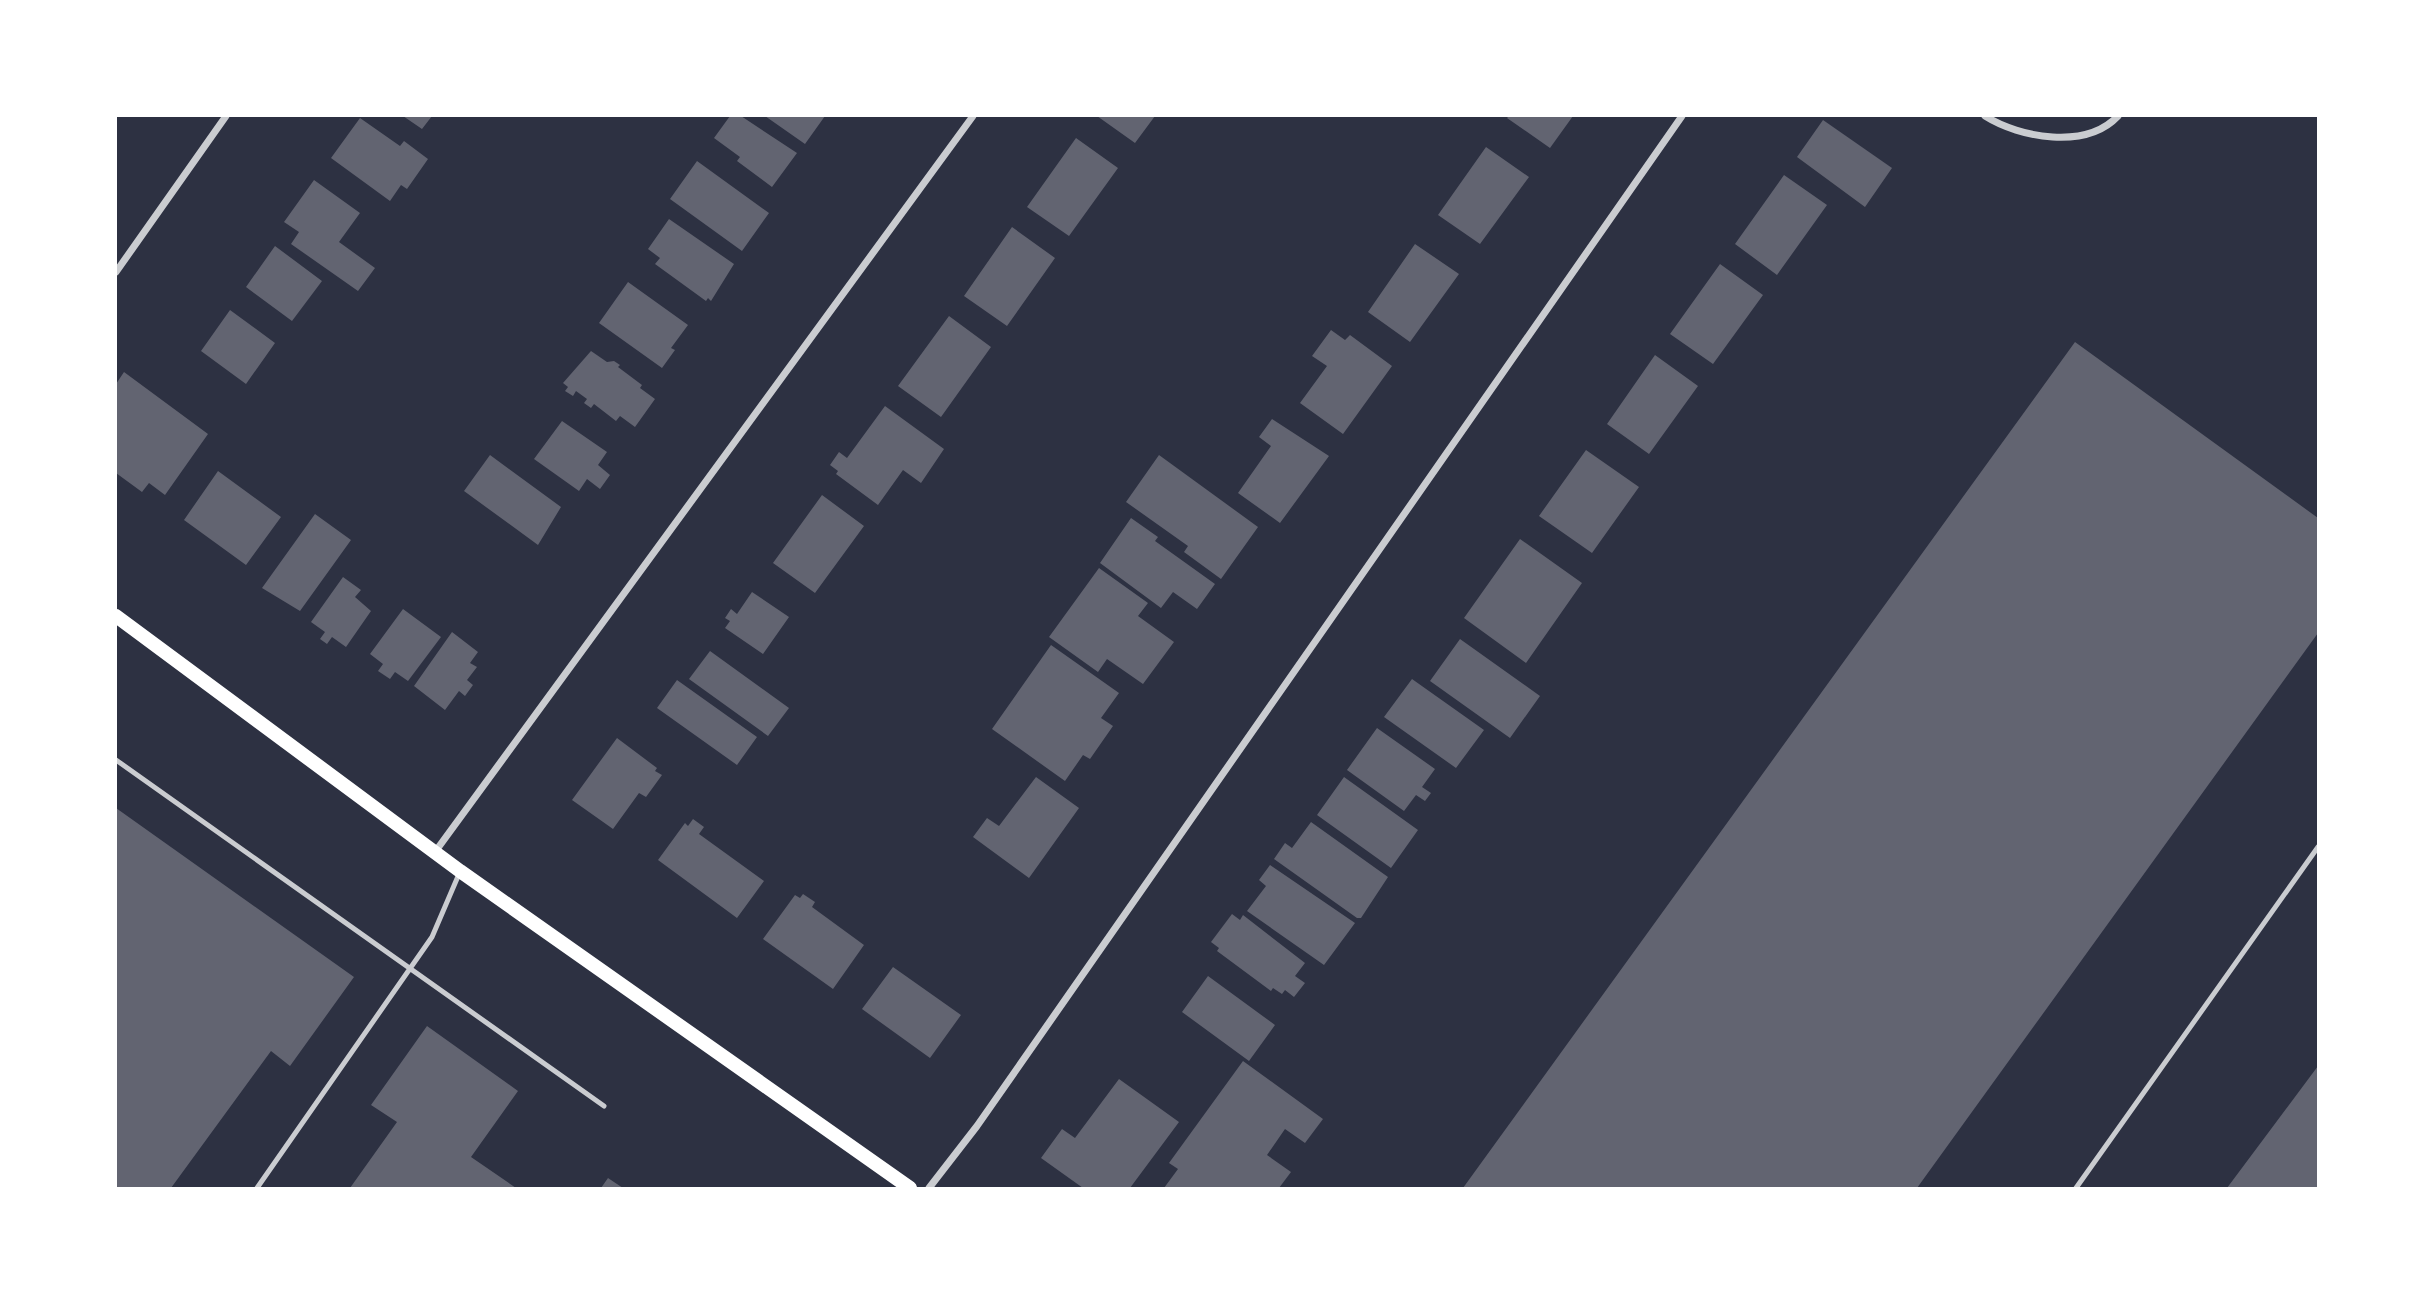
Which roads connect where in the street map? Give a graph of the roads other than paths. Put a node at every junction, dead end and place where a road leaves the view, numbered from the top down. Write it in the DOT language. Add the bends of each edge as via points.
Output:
graph roads {
  1 [pos="226,116"];
  2 [pos="973,116"];
  3 [pos="1682,116"];
  4 [pos="1985,116"];
  5 [pos="2118,116"];
  6 [pos="116,272"];
  7 [pos="116,616"];
  8 [pos="116,760"];
  9 [pos="2319,847"];
  10 [pos="434,852"];
  11 [pos="460,871"];
  12 [pos="410,971"];
  13 [pos="604,1106"];
  14 [pos="257,1188"];
  15 [pos="910,1188"];
  16 [pos="929,1188"];
  17 [pos="2076,1188"];
  1 -- 6 [label="street"];
  2 -- 10 [label="street"];
  3 -- 16 [label="street"];
  4 -- 5 [label="street" via="2012,128 2059,138 2100,128"];
  7 -- 10 [label="main road"];
  8 -- 12 [label="lane"];
  9 -- 17 [label="lane"];
  10 -- 11 [label="main road"];
  11 -- 12 [label="lane" via="432,936"];
  11 -- 15 [label="main road"];
  12 -- 13 [label="lane"];
  12 -- 14 [label="lane"];
}
